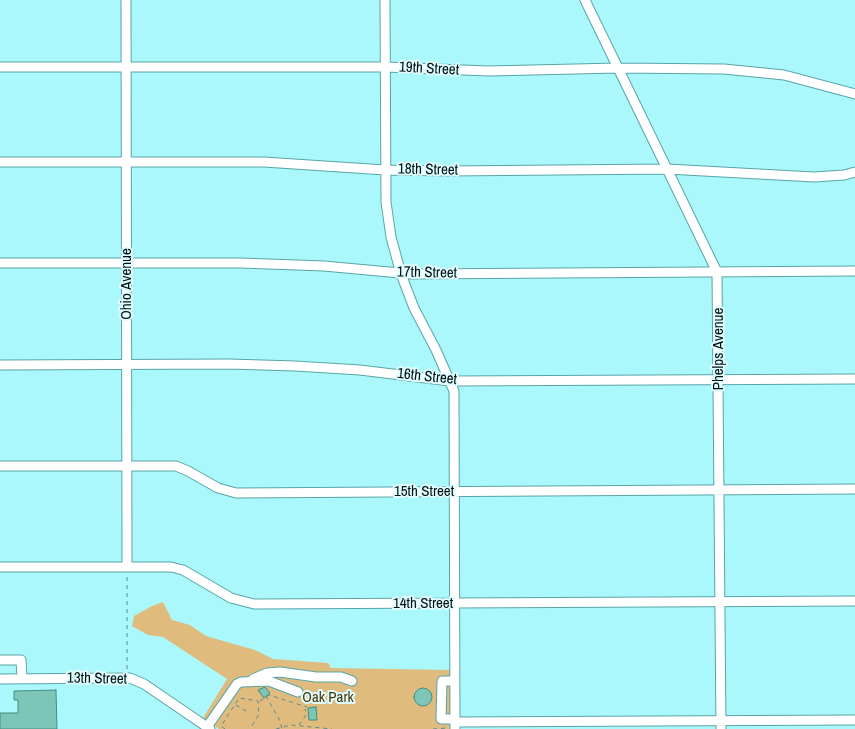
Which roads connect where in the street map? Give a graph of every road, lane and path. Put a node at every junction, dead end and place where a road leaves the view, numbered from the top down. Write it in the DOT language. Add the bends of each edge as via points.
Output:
graph roads {
  1 [pos="126,0"];
  2 [pos="385,0"];
  3 [pos="586,0"];
  4 [pos="0,67"];
  5 [pos="385,67"];
  6 [pos="126,68"];
  7 [pos="618,68"];
  8 [pos="855,94"];
  9 [pos="0,162"];
  10 [pos="126,162"];
  11 [pos="667,169"];
  12 [pos="386,170"];
  13 [pos="855,172"];
  14 [pos="0,263"];
  15 [pos="126,263"];
  16 [pos="855,271"];
  17 [pos="717,272"];
  18 [pos="401,274"];
  19 [pos="127,364"];
  20 [pos="0,365"];
  21 [pos="855,379"];
  22 [pos="719,380"];
  23 [pos="450,381"];
  24 [pos="0,466"];
  25 [pos="127,466"];
  26 [pos="855,489"];
  27 [pos="719,490"];
  28 [pos="454,492"];
  29 [pos="0,567"];
  30 [pos="127,567"];
  31 [pos="855,601"];
  32 [pos="720,602"];
  33 [pos="455,604"];
  34 [pos="0,660"];
  35 [pos="127,678"];
  36 [pos="22,679"];
  37 [pos="0,680"];
  38 [pos="249,681"];
  39 [pos="352,681"];
  40 [pos="455,681"];
  41 [pos="298,692"];
  42 [pos="266,696"];
  43 [pos="258,701"];
  44 [pos="235,705"];
  45 [pos="246,712"];
  46 [pos="855,720"];
  47 [pos="455,724"];
  48 [pos="721,725"];
  49 [pos="298,726"];
  50 [pos="208,728"];
  51 [pos="281,728"];
  52 [pos="225,729"];
  53 [pos="250,729"];
  54 [pos="276,729"];
  55 [pos="332,729"];
  56 [pos="433,729"];
  1 -- 6 [label="street, Ohio Avenue"];
  2 -- 5 [label="street"];
  3 -- 7 [label="street, Phelps Avenue"];
  4 -- 6 [label="street, 19th Street"];
  5 -- 6 [label="street, 19th Street"];
  5 -- 7 [label="street, 19th Street" via="489,71"];
  5 -- 12 [label="street"];
  6 -- 10 [label="street, Ohio Avenue"];
  7 -- 8 [label="street, 19th Street" via="754,71 802,79"];
  7 -- 11 [label="street, Phelps Avenue"];
  9 -- 10 [label="street, 18th Street"];
  10 -- 12 [label="street, 18th Street" via="264,162"];
  10 -- 15 [label="street, Ohio Avenue"];
  11 -- 12 [label="street, 18th Street"];
  11 -- 13 [label="street, 18th Street" via="814,177"];
  11 -- 17 [label="street, Phelps Avenue"];
  12 -- 18 [label="street" via="388,220"];
  14 -- 15 [label="street, 17th Street"];
  15 -- 18 [label="street, 17th Street" via="276,264"];
  15 -- 19 [label="street, Ohio Avenue"];
  16 -- 17 [label="street, 17th Street"];
  17 -- 18 [label="street, 17th Street"];
  17 -- 22 [label="street, Phelps Avenue"];
  18 -- 23 [label="street"];
  19 -- 20 [label="street, 16th Street"];
  19 -- 23 [label="street, 16th Street" via="295,366"];
  19 -- 25 [label="street, Ohio Avenue"];
  21 -- 22 [label="street, 16th Street"];
  22 -- 23 [label="street, 16th Street"];
  22 -- 27 [label="street, Phelps Avenue"];
  23 -- 28 [label="street" via="455,409"];
  24 -- 25 [label="street, 15th Street"];
  25 -- 28 [label="street, 15th Street" via="176,466 218,488 236,493"];
  25 -- 30 [label="street, Ohio Avenue"];
  26 -- 27 [label="street, 15th Street"];
  27 -- 28 [label="street, 15th Street"];
  27 -- 32 [label="street, Phelps Avenue"];
  28 -- 33 [label="street"];
  29 -- 30 [label="street, 14th Street"];
  30 -- 33 [label="street, 14th Street" via="177,568 231,598 254,604"];
  30 -- 35 [label="path"];
  31 -- 32 [label="street, 14th Street"];
  32 -- 33 [label="street, 14th Street"];
  32 -- 48 [label="street, Phelps Avenue"];
  33 -- 40 [label="street"];
  34 -- 36 [label="street" via="21,660"];
  35 -- 36 [label="street, 13th Street"];
  35 -- 50 [label="street, 13th Street" via="144,684"];
  36 -- 37 [label="street, 13th Street"];
  38 -- 39 [label="street" via="267,673 280,672 341,677"];
  38 -- 41 [label="street" via="269,681"];
  38 -- 50 [label="street" via="237,684"];
  40 -- 47 [label="street"];
  40 -- 47 [label="street" via="442,681 440,719"];
  42 -- 43 [label="path"];
  42 -- 49 [label="path" via="270,694 306,707 306,715"];
  42 -- 51 [label="path"];
  43 -- 44 [label="path" via="239,698"];
  43 -- 53 [label="path" via="259,714"];
  44 -- 45 [label="path"];
  44 -- 52 [label="path" via="221,726"];
  46 -- 48 [label="street"];
  47 -- 48 [label="street"];
  47 -- 56 [label="path"];
  49 -- 51 [label="path"];
  49 -- 55 [label="path"];
  51 -- 54 [label="path"];
}
